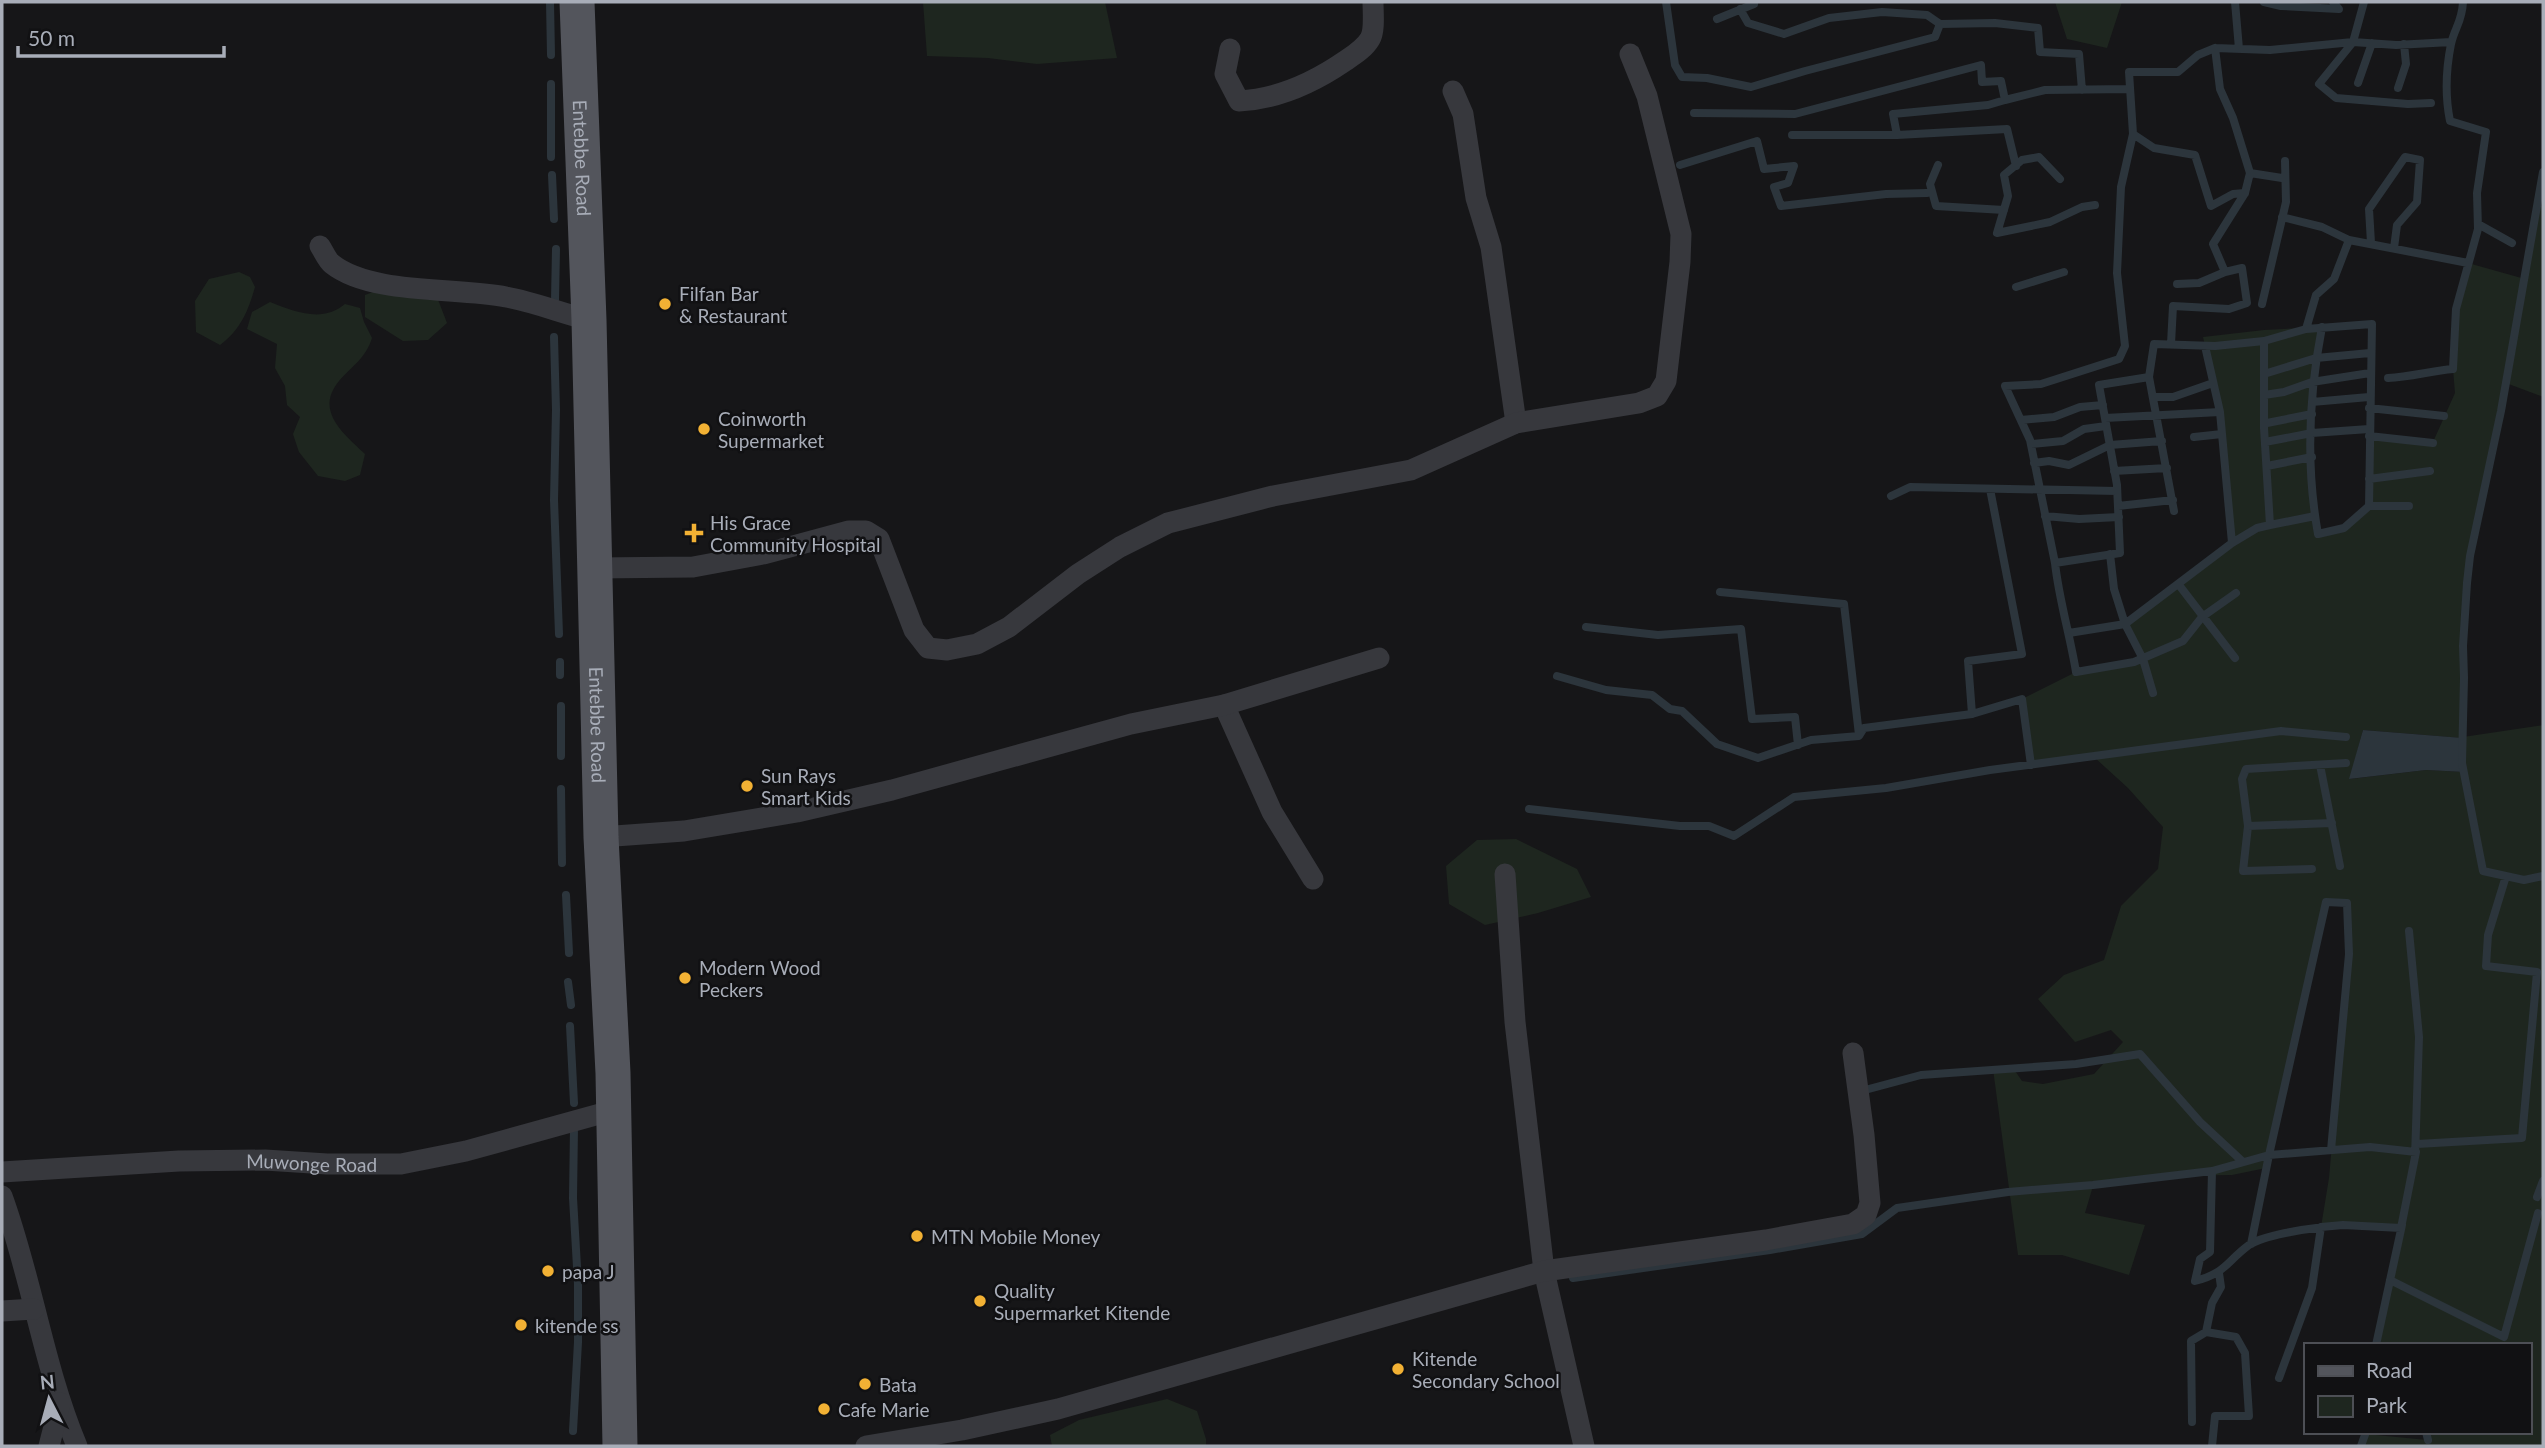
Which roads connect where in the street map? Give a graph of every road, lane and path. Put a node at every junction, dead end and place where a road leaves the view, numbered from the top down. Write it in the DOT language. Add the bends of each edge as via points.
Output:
graph roads {
  1 [pos="577,2"];
  2 [pos="1374,2"];
  3 [pos="1230,49"];
  4 [pos="1630,54"];
  5 [pos="1453,91"];
  6 [pos="320,246"];
  7 [pos="589,320"];
  8 [pos="1516,423"];
  9 [pos="595,568"];
  10 [pos="1379,658"];
  11 [pos="1224,705"];
  12 [pos="601,837"];
  13 [pos="1504,874"];
  14 [pos="1313,879"];
  15 [pos="1853,1053"];
  16 [pos="614,1110"];
  17 [pos="2,1172"];
  18 [pos="2,1196"];
  19 [pos="1544,1271"];
  20 [pos="34,1309"];
  21 [pos="2,1311"];
  22 [pos="60,1403"];
  23 [pos="49,1446"];
  24 [pos="77,1446"];
  25 [pos="620,1446"];
  26 [pos="866,1446"];
  27 [pos="1584,1446"];
  1 -- 7 [label="main road, Entebbe Road"];
  2 -- 3 [label="street" via="1371,37 1358,52 1291,91 1240,102 1225,74"];
  4 -- 8 [label="street" via="1647,96 1681,234 1666,382 1657,396 1639,403"];
  5 -- 8 [label="street" via="1463,114 1476,198 1491,247"];
  6 -- 7 [label="street" via="331,263 355,276 394,286 510,297"];
  7 -- 9 [label="main road, Entebbe Road"];
  8 -- 9 [label="street" via="1411,470 1273,496 1168,523 1077,575 1009,627 977,644 947,650 928,648 914,630 879,539 866,531 693,567"];
  9 -- 12 [label="main road, Entebbe Road"];
  10 -- 11 [label="street"];
  11 -- 12 [label="street" via="1131,724 929,781 797,812 684,831"];
  11 -- 14 [label="street" via="1272,812"];
  12 -- 16 [label="main road, Entebbe Road"];
  13 -- 19 [label="street"];
  15 -- 19 [label="street" via="1870,1203 1866,1215 1853,1224 1766,1240"];
  16 -- 17 [label="street, Muwonge Road" via="401,1164 179,1161"];
  16 -- 25 [label="main road, Entebbe Road"];
  18 -- 20 [label="street" via="17,1236"];
  19 -- 26 [label="street" via="1058,1409"];
  19 -- 27 [label="street"];
  20 -- 21 [label="street"];
  20 -- 22 [label="street"];
  22 -- 23 [label="street"];
  22 -- 24 [label="street"];
}
